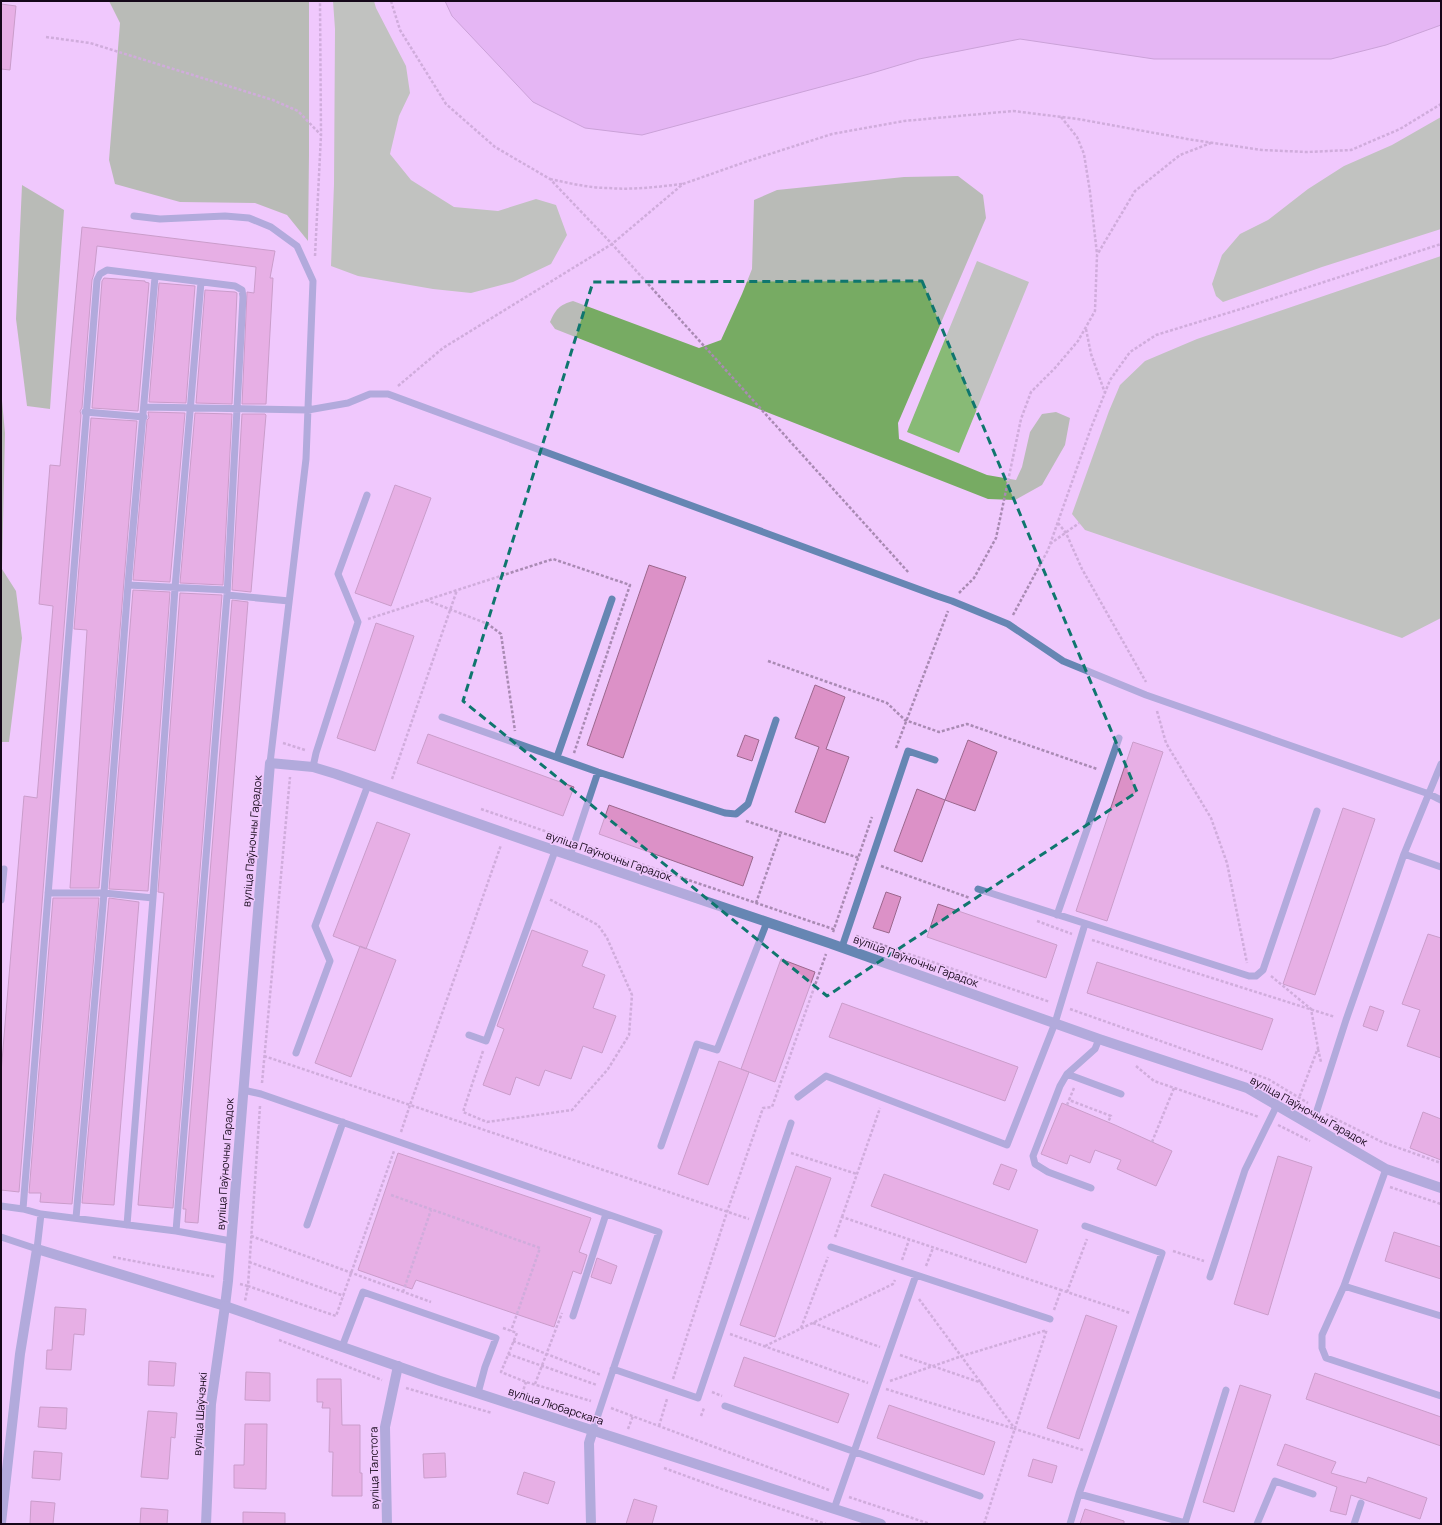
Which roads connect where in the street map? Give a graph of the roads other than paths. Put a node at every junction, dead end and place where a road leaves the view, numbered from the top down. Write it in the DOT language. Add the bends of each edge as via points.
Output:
graph roads {
  1 [pos="134,216"];
  2 [pos="155,277"];
  3 [pos="201,282"];
  4 [pos="145,407"];
  5 [pos="191,408"];
  6 [pos="238,409"];
  7 [pos="308,410"];
  8 [pos="85,412"];
  9 [pos="144,417"];
  10 [pos="368,495"];
  11 [pos="128,585"];
  12 [pos="175,588"];
  13 [pos="227,593"];
  14 [pos="612,599"];
  15 [pos="289,601"];
  16 [pos="442,717"];
  17 [pos="776,720"];
  18 [pos="1119,738"];
  19 [pos="556,757"];
  20 [pos="935,760"];
  21 [pos="270,763"];
  22 [pos="1441,764"];
  23 [pos="313,767"];
  24 [pos="598,772"];
  25 [pos="368,785"];
  26 [pos="1429,794"];
  27 [pos="1441,800"];
  28 [pos="1317,810"];
  29 [pos="555,850"];
  30 [pos="1404,854"];
  31 [pos="570,856"];
  32 [pos="1441,867"];
  33 [pos="4,869"];
  34 [pos="978,889"];
  35 [pos="48,893"];
  36 [pos="104,893"];
  37 [pos="153,898"];
  38 [pos="1,900"];
  39 [pos="1057,915"];
  40 [pos="767,922"];
  41 [pos="1085,924"];
  42 [pos="842,947"];
  43 [pos="1055,1022"];
  44 [pos="469,1035"];
  45 [pos="1099,1039"];
  46 [pos="296,1053"];
  47 [pos="1067,1074"];
  48 [pos="243,1090"];
  49 [pos="1121,1094"];
  50 [pos="798,1097"];
  51 [pos="1277,1105"];
  52 [pos="343,1122"];
  53 [pos="791,1123"];
  54 [pos="1312,1126"];
  55 [pos="661,1146"];
  56 [pos="1386,1168"];
  57 [pos="1091,1188"];
  58 [pos="1441,1188"];
  59 [pos="1,1206"];
  60 [pos="23,1209"];
  61 [pos="41,1214"];
  62 [pos="606,1214"];
  63 [pos="76,1218"];
  64 [pos="127,1225"];
  65 [pos="307,1225"];
  66 [pos="1088,1227"];
  67 [pos="176,1231"];
  68 [pos="1,1237"];
  69 [pos="232,1241"];
  70 [pos="831,1247"];
  71 [pos="37,1249"];
  72 [pos="919,1276"];
  73 [pos="1210,1277"];
  74 [pos="1344,1286"];
  75 [pos="225,1306"];
  76 [pos="573,1316"];
  77 [pos="1441,1316"];
  78 [pos="1050,1320"];
  79 [pos="342,1347"];
  80 [pos="398,1366"];
  81 [pos="613,1369"];
  82 [pos="1226,1390"];
  83 [pos="478,1393"];
  84 [pos="1441,1396"];
  85 [pos="725,1406"];
  86 [pos="593,1430"];
  87 [pos="854,1452"];
  88 [pos="1079,1494"];
  89 [pos="1313,1494"];
  90 [pos="980,1496"];
  91 [pos="1361,1503"];
  92 [pos="834,1508"];
  93 [pos="1,1523"];
  94 [pos="206,1524"];
  95 [pos="387,1524"];
  96 [pos="591,1524"];
  97 [pos="880,1524"];
  98 [pos="1070,1524"];
  99 [pos="1257,1524"];
  100 [pos="1354,1524"];
  1 -- 7 [label="lane" via="160,219 218,216 249,218 271,227 297,246 313,281"];
  2 -- 3 [label="lane"];
  2 -- 4 [label="lane"];
  2 -- 8 [label="lane" via="107,270 100,274 97,280"];
  3 -- 5 [label="lane"];
  3 -- 6 [label="lane" via="235,286 242,290 244,297"];
  4 -- 5 [label="lane"];
  4 -- 9 [label="lane"];
  5 -- 6 [label="lane"];
  5 -- 12 [label="lane"];
  6 -- 7 [label="lane"];
  6 -- 13 [label="lane"];
  7 -- 15 [label="lane" via="306,460"];
  7 -- 26 [label="lane" via="348,403 370,394 388,394 952,601 1008,624 1063,661 1154,697"];
  8 -- 9 [label="lane"];
  8 -- 35 [label="lane"];
  9 -- 11 [label="lane"];
  10 -- 23 [label="lane" via="338,574 358,622"];
  11 -- 12 [label="lane"];
  11 -- 36 [label="lane"];
  12 -- 13 [label="lane"];
  12 -- 37 [label="lane"];
  13 -- 15 [label="lane"];
  13 -- 67 [label="lane"];
  14 -- 19 [label="lane"];
  15 -- 21 [label="lane"];
  16 -- 19 [label="lane"];
  17 -- 24 [label="lane" via="748,804 736,814 725,813"];
  18 -- 39 [label="lane"];
  19 -- 24 [label="lane"];
  20 -- 42 [label="lane" via="908,751"];
  21 -- 23 [label="street, вуліца Паўночны Гарадок"];
  21 -- 48 [label="street, вуліца Паўночны Гарадок"];
  22 -- 26 [label="lane"];
  23 -- 25 [label="street, вуліца Паўночны Гарадок"];
  24 -- 31 [label="lane"];
  25 -- 29 [label="street, вуліца Паўночны Гарадок"];
  25 -- 46 [label="lane" via="315,926 330,961"];
  26 -- 27 [label="lane"];
  26 -- 30 [label="lane"];
  28 -- 41 [label="lane" via="1263,970 1256,976 1249,976"];
  29 -- 31 [label="street, вуліца Паўночны Гарадок"];
  29 -- 44 [label="lane" via="486,1041"];
  30 -- 32 [label="lane"];
  30 -- 54 [label="lane"];
  31 -- 40 [label="street, вуліца Паўночны Гарадок"];
  33 -- 38 [label="lane"];
  34 -- 39 [label="lane"];
  35 -- 36 [label="lane"];
  35 -- 60 [label="lane"];
  36 -- 37 [label="lane"];
  36 -- 63 [label="lane"];
  37 -- 64 [label="lane"];
  39 -- 41 [label="lane"];
  40 -- 42 [label="street, вуліца Паўночны Гарадок"];
  40 -- 55 [label="lane" via="717,1050 697,1044"];
  41 -- 43 [label="lane"];
  42 -- 43 [label="street, вуліца Паўночны Гарадок"];
  43 -- 45 [label="street, вуліца Паўночны Гарадок"];
  43 -- 50 [label="lane" via="1007,1145 826,1076"];
  45 -- 47 [label="lane" via="1095,1049"];
  45 -- 51 [label="street, вуліца Паўночны Гарадок" via="1247,1088"];
  47 -- 49 [label="lane"];
  47 -- 57 [label="lane" via="1033,1156 1035,1164 1048,1172"];
  48 -- 52 [label="lane"];
  48 -- 69 [label="street, вуліца Паўночны Гарадок"];
  51 -- 54 [label="street, вуліца Паўночны Гарадок"];
  51 -- 73 [label="lane" via="1245,1170"];
  52 -- 62 [label="lane"];
  52 -- 65 [label="lane"];
  53 -- 81 [label="lane" via="698,1398"];
  54 -- 56 [label="street, вуліца Паўночны Гарадок"];
  56 -- 58 [label="street, вуліца Паўночны Гарадок"];
  56 -- 74 [label="lane"];
  59 -- 60 [label="lane"];
  60 -- 61 [label="lane"];
  61 -- 63 [label="lane"];
  61 -- 71 [label="lane"];
  62 -- 76 [label="lane"];
  62 -- 81 [label="lane" via="659,1232"];
  63 -- 64 [label="lane"];
  64 -- 67 [label="lane"];
  66 -- 88 [label="lane" via="1162,1252"];
  67 -- 69 [label="lane"];
  68 -- 71 [label="lane"];
  69 -- 75 [label="street, вуліца Паўночны Гарадок"];
  70 -- 72 [label="lane"];
  71 -- 75 [label="street, вуліца Любарскага"];
  71 -- 93 [label="street" via="20,1354"];
  72 -- 78 [label="lane"];
  72 -- 87 [label="lane"];
  74 -- 77 [label="lane"];
  74 -- 84 [label="lane" via="1322,1335 1322,1348 1326,1358"];
  75 -- 79 [label="street, вуліца Любарскага"];
  75 -- 94 [label="street, вуліца Шаўчэнкі" via="210,1404"];
  79 -- 80 [label="street, вуліца Любарскага"];
  79 -- 83 [label="lane" via="363,1292 496,1338"];
  80 -- 83 [label="street, вуліца Любарскага"];
  80 -- 95 [label="street, вуліца Талстога" via="384,1427"];
  81 -- 86 [label="lane"];
  82 -- 88 [label="lane" via="1185,1522"];
  83 -- 86 [label="street, вуліца Любарскага"];
  85 -- 87 [label="lane"];
  86 -- 92 [label="street, вуліца Любарскага"];
  86 -- 96 [label="street" via="589,1443"];
  87 -- 90 [label="lane"];
  87 -- 92 [label="lane"];
  88 -- 98 [label="lane"];
  89 -- 99 [label="lane" via="1275,1481"];
  91 -- 100 [label="lane"];
  92 -- 97 [label="street, вуліца Любарскага"];
}
